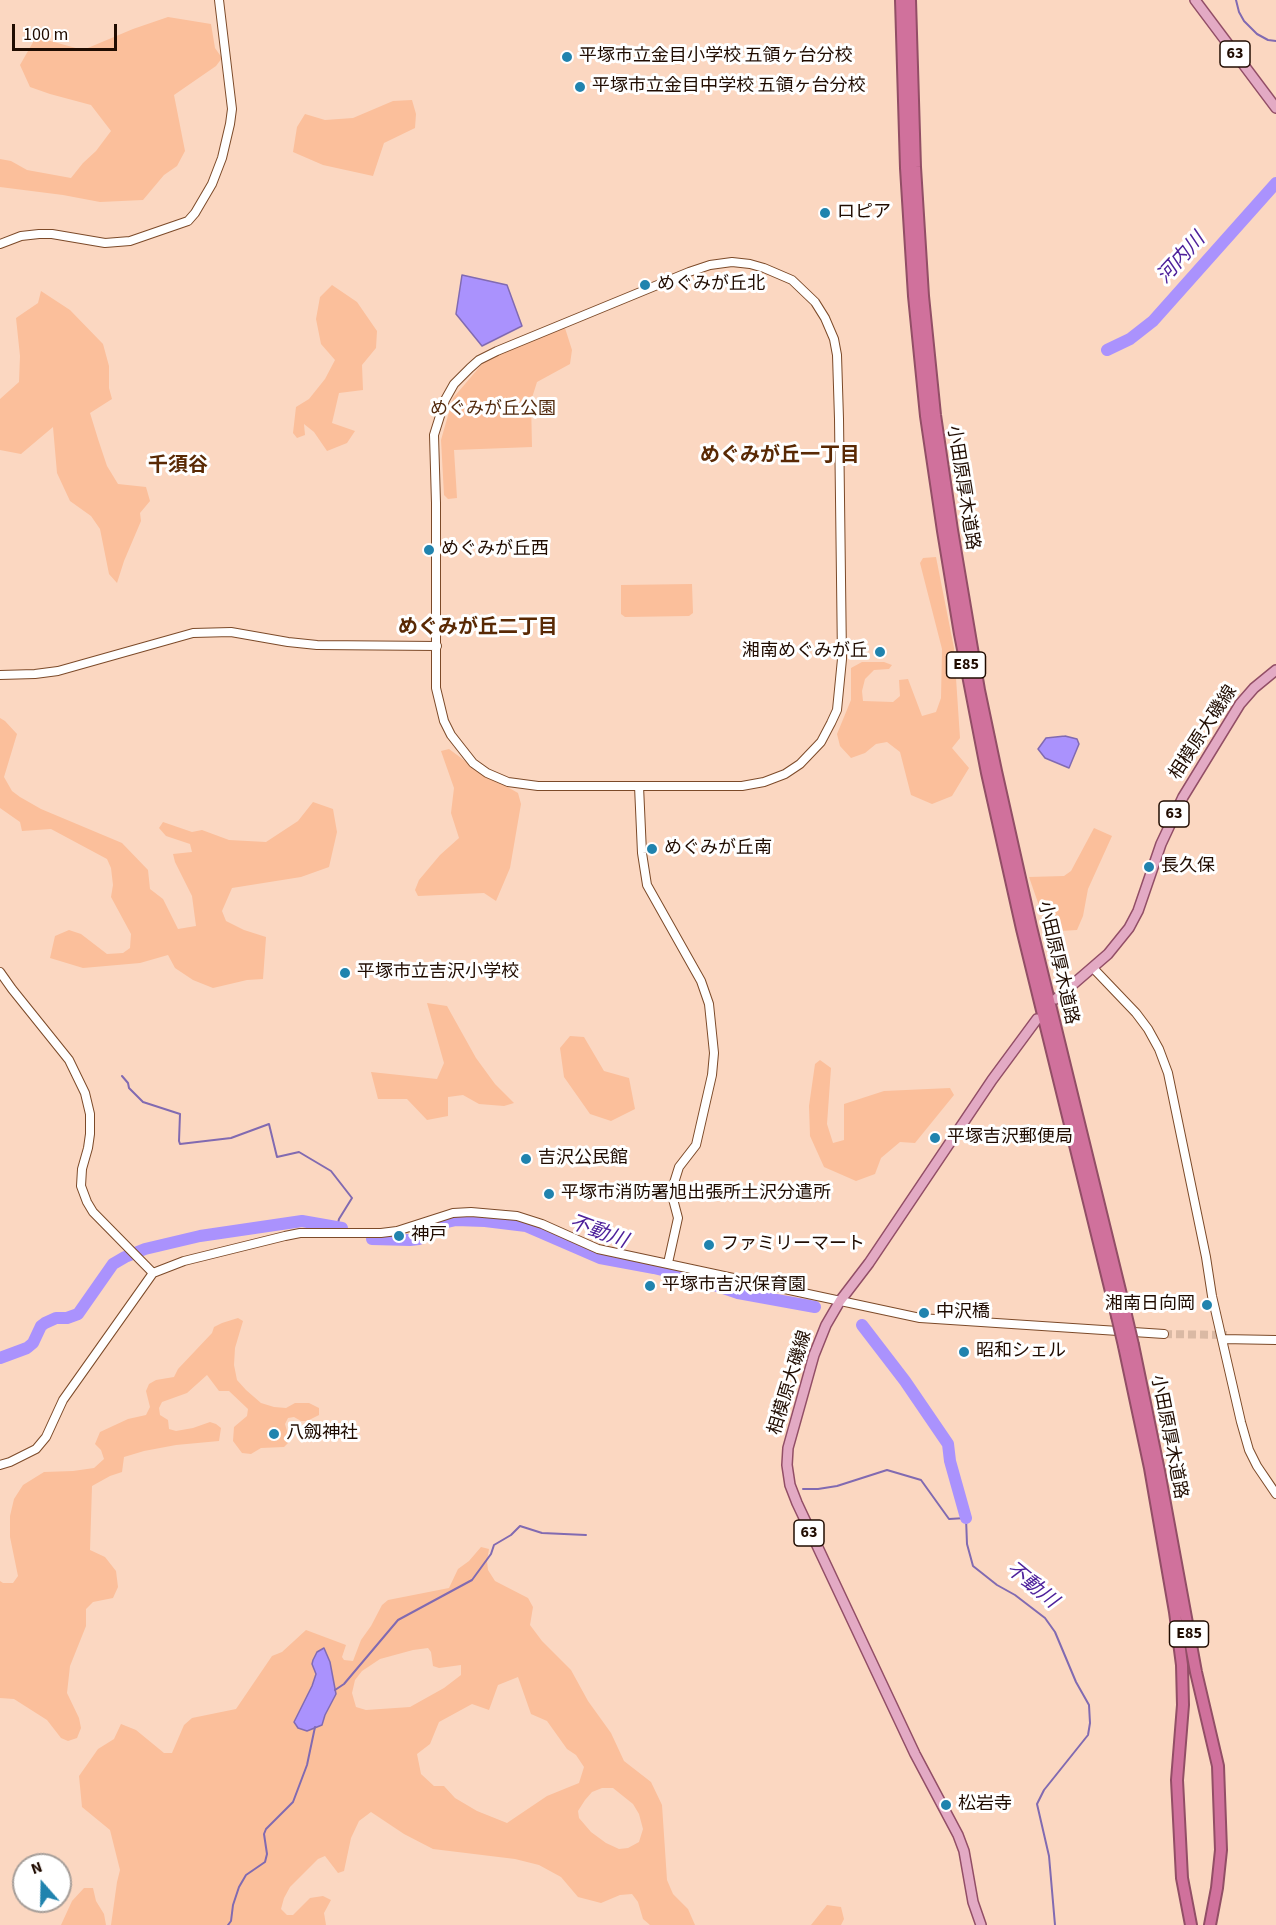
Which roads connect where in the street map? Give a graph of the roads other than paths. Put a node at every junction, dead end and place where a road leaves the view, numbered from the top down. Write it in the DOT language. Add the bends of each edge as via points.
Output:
graph roads {
  1 [pos="219,0"];
  2 [pos="901,0"];
  3 [pos="910,0"];
  4 [pos="1195,0"];
  5 [pos="1276,108"];
  6 [pos="0,244"];
  7 [pos="437,646"];
  8 [pos="1276,670"];
  9 [pos="0,675"];
  10 [pos="639,786"];
  11 [pos="1093,968"];
  12 [pos="0,972"];
  13 [pos="1056,999"];
  14 [pos="1036,1019"];
  15 [pos="668,1263"];
  16 [pos="153,1273"];
  17 [pos="840,1301"];
  18 [pos="1122,1316"];
  19 [pos="1164,1334"];
  20 [pos="1222,1339"];
  21 [pos="1276,1340"];
  22 [pos="1128,1345"];
  23 [pos="0,1465"];
  24 [pos="1276,1494"];
  25 [pos="981,1925"];
  26 [pos="1191,1925"];
  27 [pos="1210,1925"];
  1 -- 6 [label="street" via="231,124 212,184 188,221 129,241 105,243 39,234"];
  2 -- 18 [label="highway, 小田原厚木道路 / E85" via="914,296 926,416 960,634 1028,951"];
  3 -- 18 [label="highway, 小田原厚木道路 / E85" via="923,296 951,530 1006,816"];
  4 -- 5 [label="main road, 63"];
  7 -- 9 [label="street" via="317,645 231,632 193,633 58,671"];
  7 -- 10 [label="street" via="436,688 444,721 462,750 487,773 527,785"];
  7 -- 10 [label="street" via="434,435 454,384 479,360 497,351 710,265 750,264 792,280 825,318 837,355 842,659 837,710 813,752 775,778 742,786"];
  8 -- 11 [label="main road, 相模原大磯線 / 63" via="1240,704 1188,788 1161,844 1138,911 1121,939"];
  10 -- 15 [label="street" via="647,885 701,981 709,1004 714,1053 696,1145 679,1167 673,1186 678,1218"];
  11 -- 13 [label="main road, 相模原大磯線 / 63"];
  11 -- 20 [label="street" via="1136,1013 1160,1049"];
  12 -- 16 [label="street" via="69,1060 85,1093 90,1134 81,1186 87,1202"];
  14 -- 17 [label="main road, 相模原大磯線 / 63"];
  15 -- 16 [label="street" via="598,1249 517,1216 471,1212 453,1213 381,1233 300,1233 184,1261"];
  15 -- 17 [label="street"];
  16 -- 23 [label="street" via="63,1400 46,1437 36,1449"];
  17 -- 19 [label="street" via="920,1318"];
  17 -- 25 [label="main road, 相模原大磯線 / 63" via="814,1356 791,1433 790,1485 905,1734 958,1835"];
  18 -- 22 [label="highway, 小田原厚木道路 / E85, bridge"];
  20 -- 21 [label="street"];
  20 -- 24 [label="street" via="1249,1450"];
  22 -- 26 [label="highway, 小田原厚木道路 / E85" via="1182,1665 1177,1780 1182,1878"];
  22 -- 27 [label="highway, 小田原厚木道路 / E85" via="1159,1471 1196,1672 1218,1766 1221,1850"];
}
